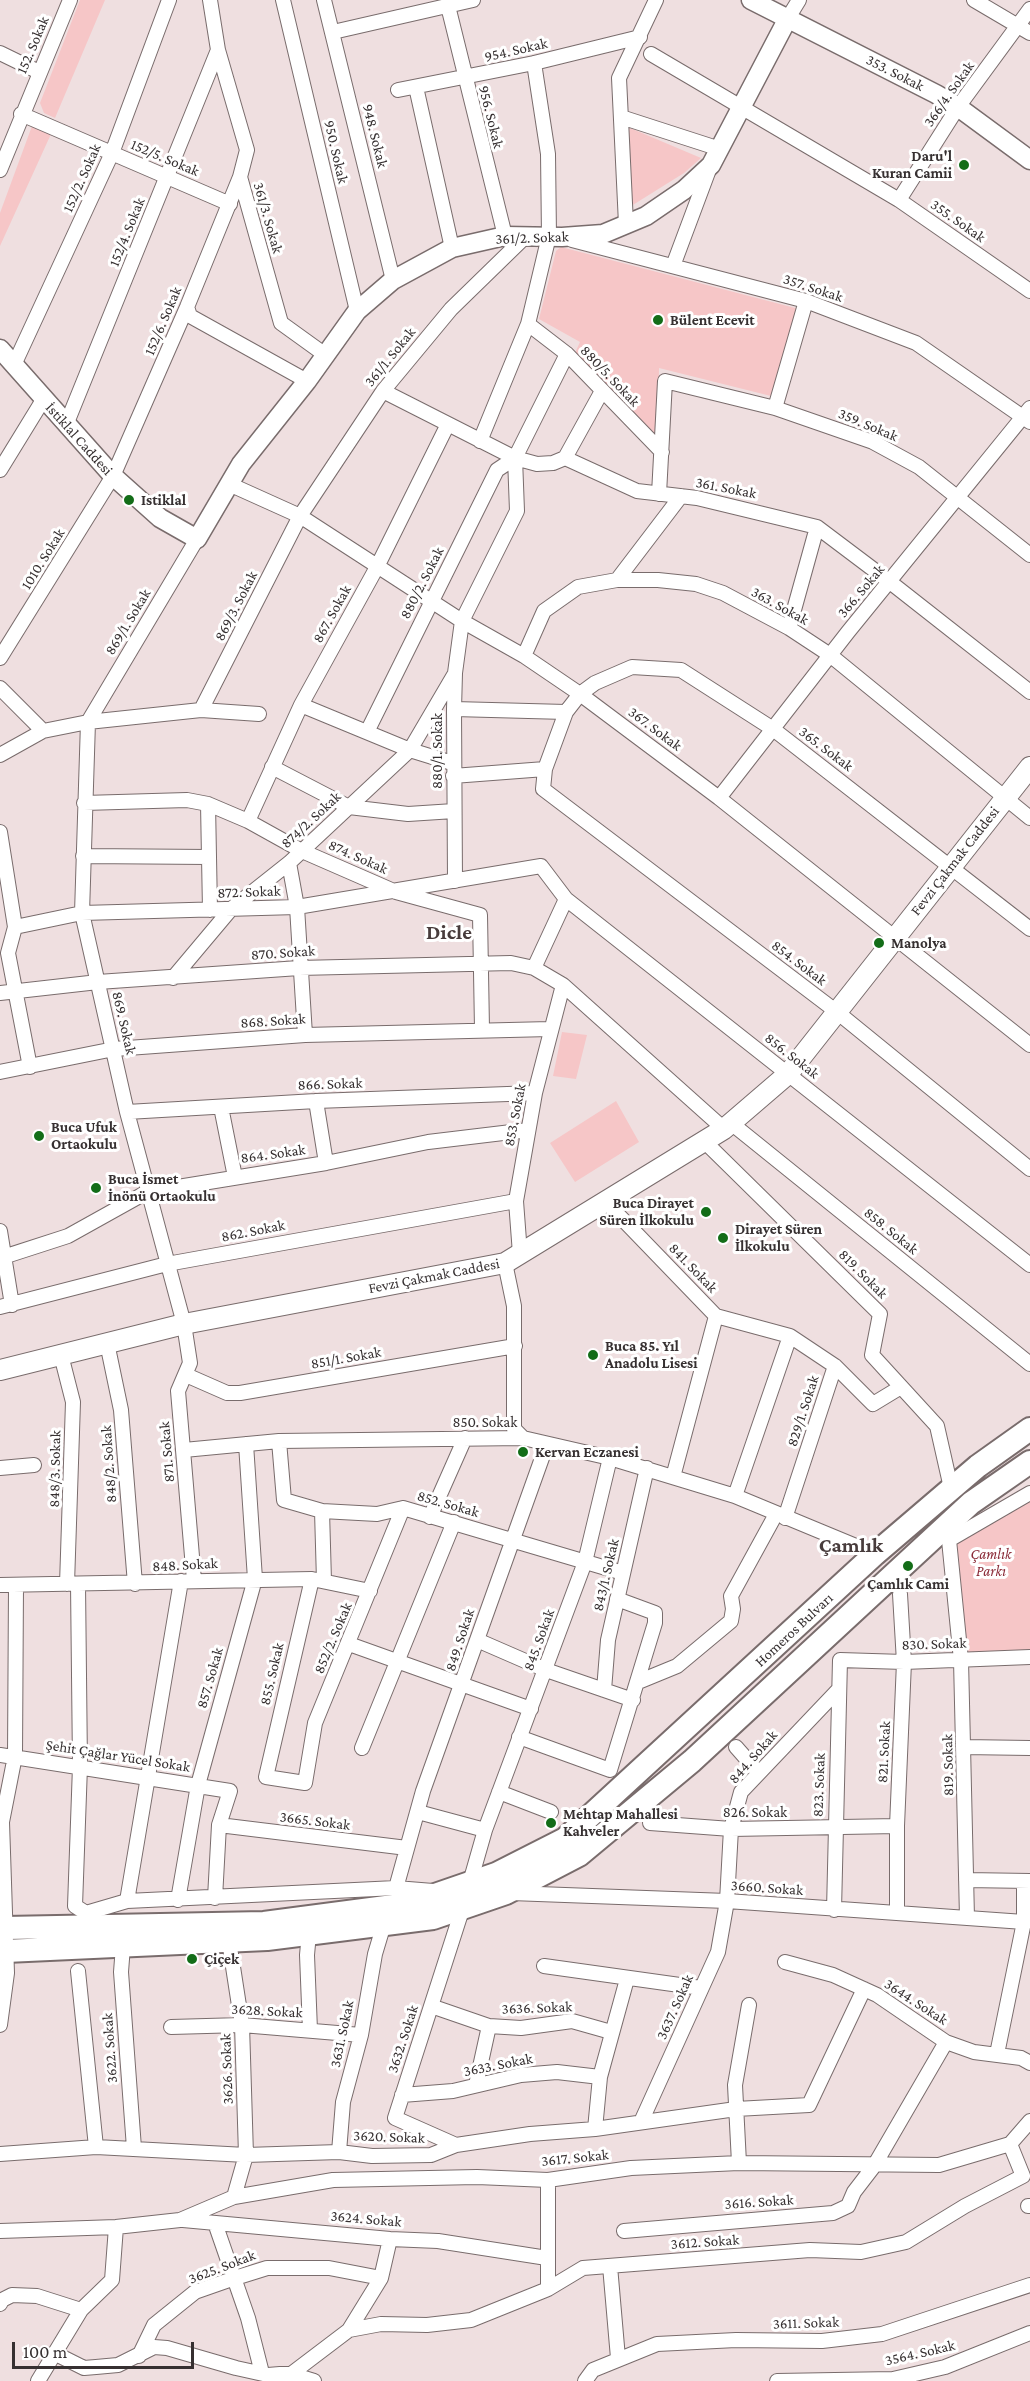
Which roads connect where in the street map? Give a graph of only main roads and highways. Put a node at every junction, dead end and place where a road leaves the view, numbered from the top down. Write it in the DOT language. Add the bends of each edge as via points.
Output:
graph roads {
  1 [pos="1030,767"];
  2 [pos="0,1370"];
  3 [pos="1030,1429"];
  4 [pos="1030,1462"];
  5 [pos="949,1540"];
  6 [pos="915,1554"];
  7 [pos="572,1847"];
  8 [pos="460,1894"];
  9 [pos="5,1928"];
  10 [pos="6,1962"];
  1 -- 2 [label="main road, Fevzi Çakmak Caddesi" via="788,1074 727,1126 513,1258 184,1324"];
  3 -- 7 [label="main road, Homeros Bulvarı" via="951,1488 875,1554"];
  4 -- 6 [label="main road, Homeros Bulvarı" via="971,1503"];
  5 -- 6 [label="main road"];
  6 -- 7 [label="main road, Homeros Bulvarı" via="692,1761"];
  7 -- 8 [label="main road" via="496,1874"];
  7 -- 8 [label="main road" via="506,1893"];
  8 -- 9 [label="main road" via="264,1923"];
  8 -- 10 [label="main road" via="433,1918 229,1941 123,1946"];
}
